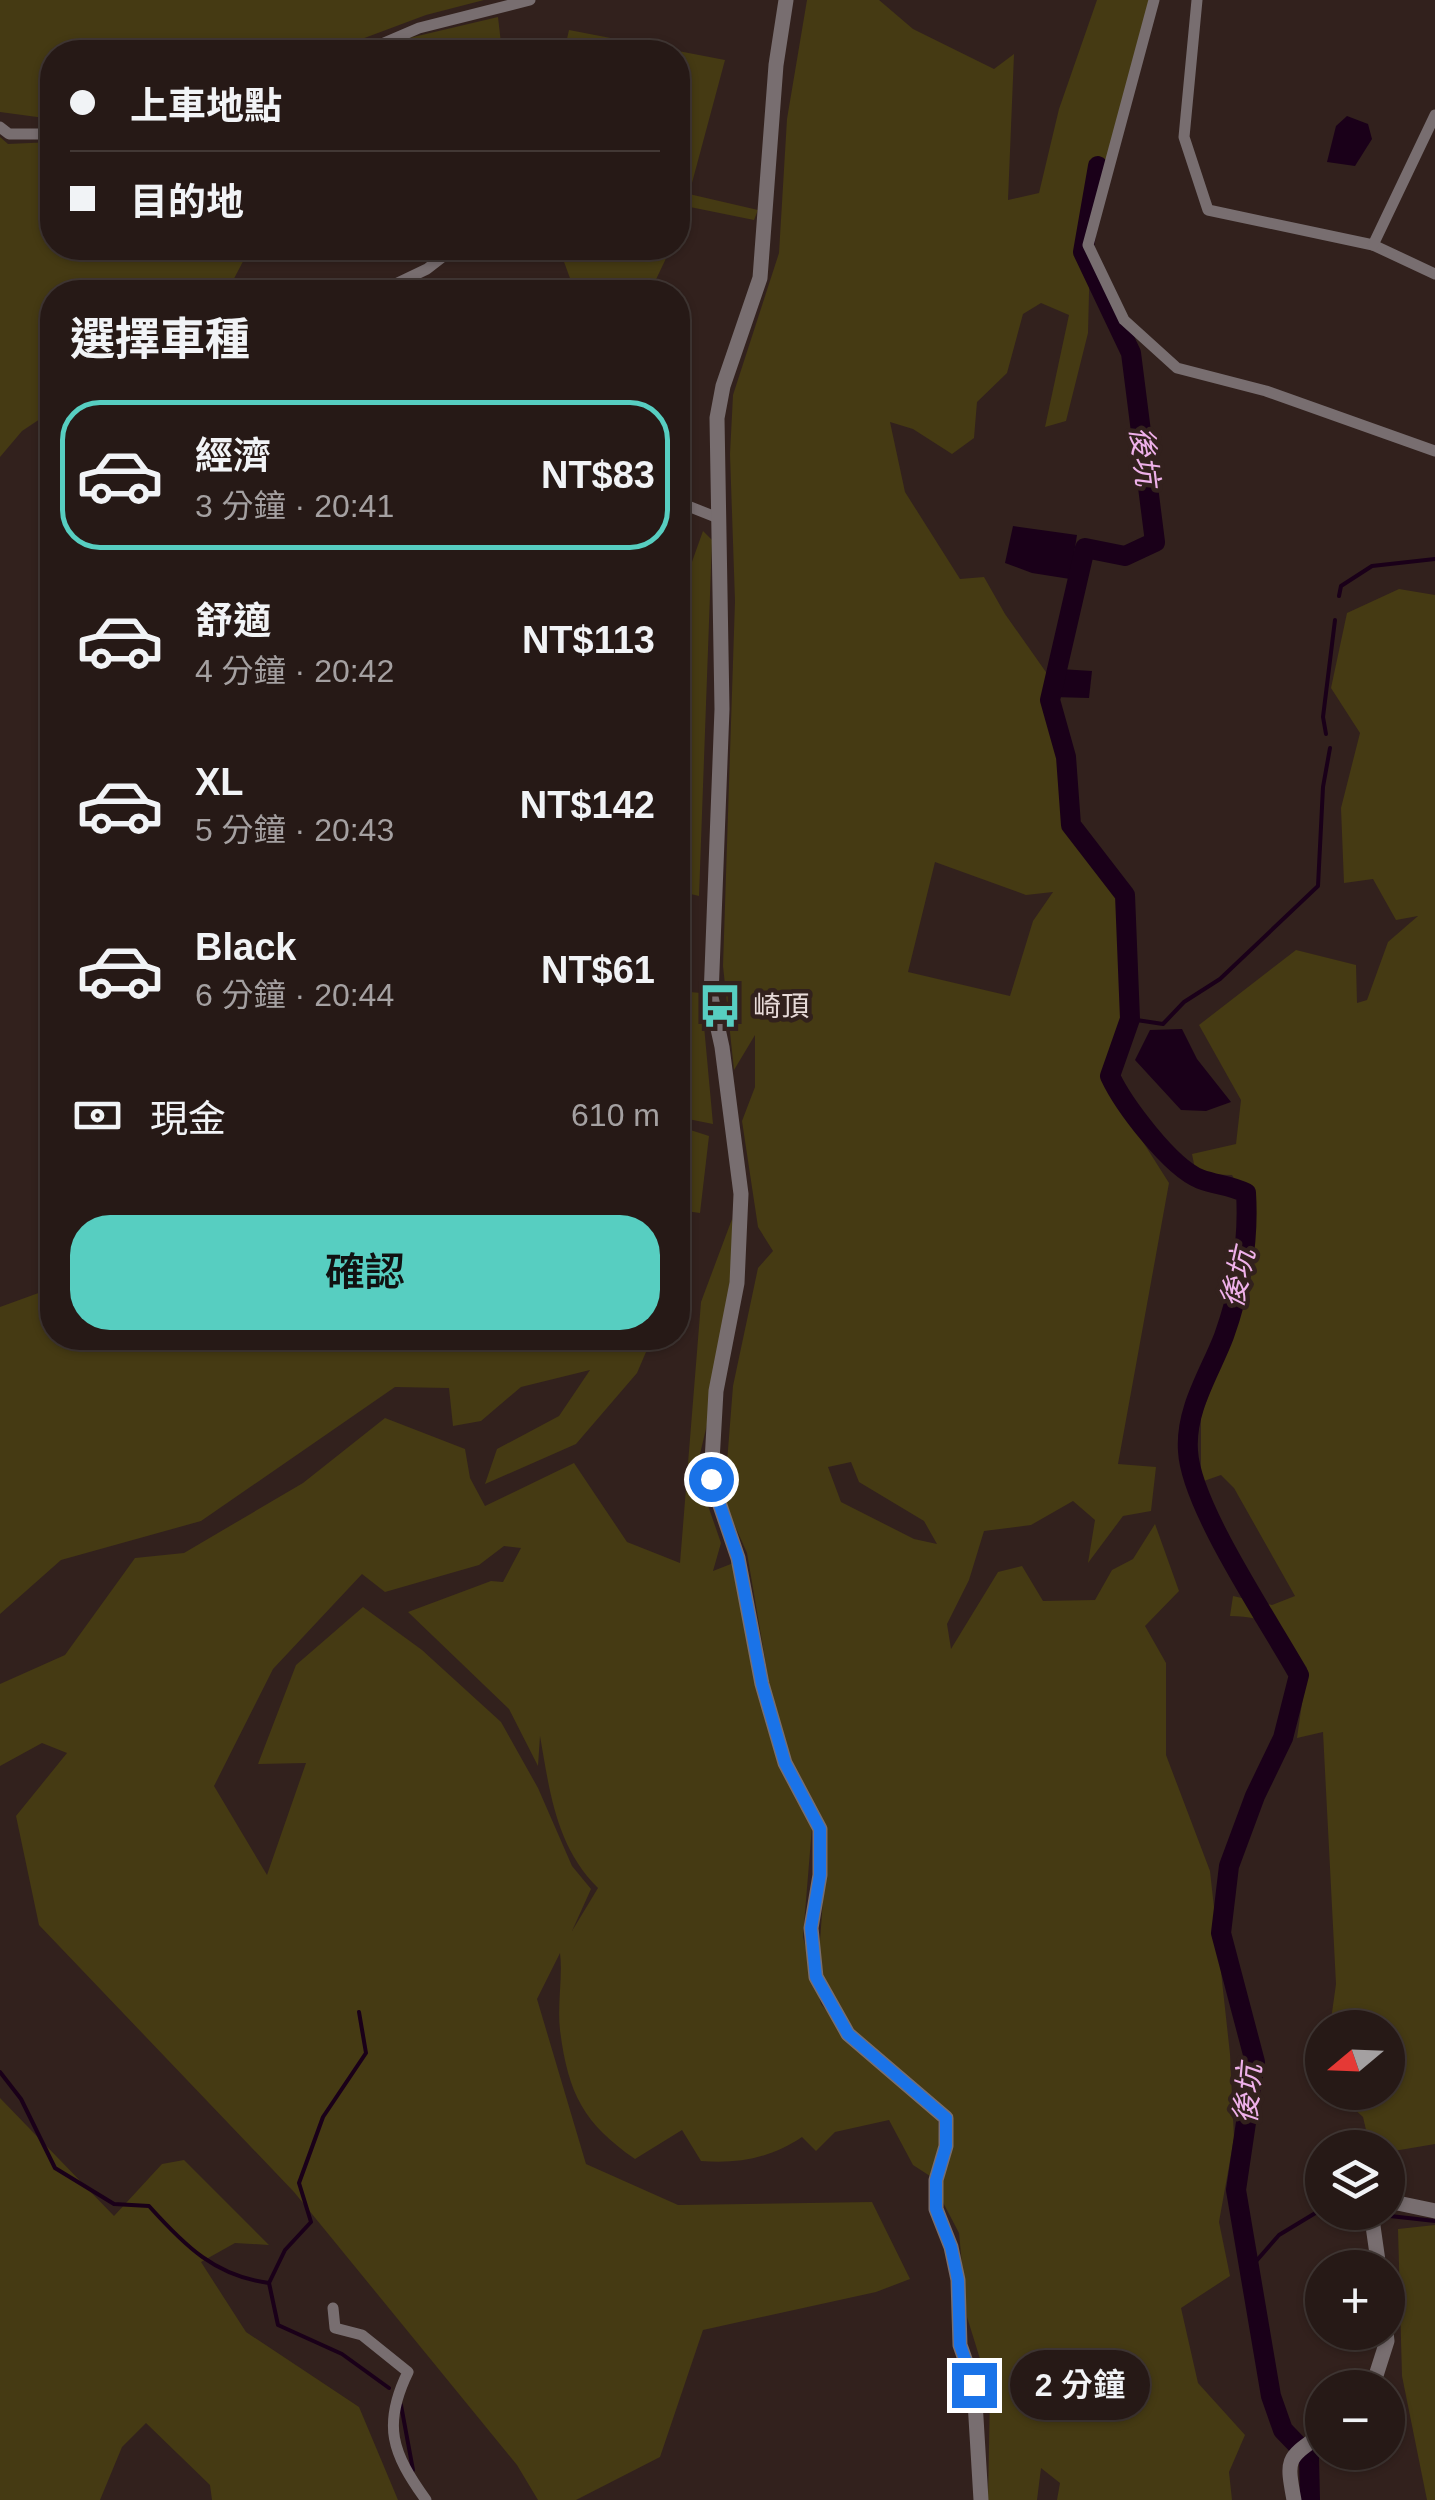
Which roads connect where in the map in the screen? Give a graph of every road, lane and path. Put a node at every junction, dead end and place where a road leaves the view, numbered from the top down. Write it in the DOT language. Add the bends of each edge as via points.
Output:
graph roads {
  1 [pos="530,0"];
  2 [pos="786,0"];
  3 [pos="1154,0"];
  4 [pos="1197,0"];
  5 [pos="391,40"];
  6 [pos="1435,115"];
  7 [pos="0,127"];
  8 [pos="40,134"];
  9 [pos="1373,245"];
  10 [pos="438,260"];
  11 [pos="1435,274"];
  12 [pos="404,280"];
  13 [pos="1435,451"];
  14 [pos="690,507"];
  15 [pos="718,518"];
  16 [pos="1405,2205"];
  17 [pos="1435,2210"];
  18 [pos="334,2308"];
  19 [pos="1305,2446"];
  20 [pos="426,2500"];
  21 [pos="980,2500"];
  22 [pos="1294,2500"];
  1 -- 5 [label="street"];
  2 -- 15 [label="street" via="760,278 717,418"];
  3 -- 13 [label="street" via="1088,246 1124,320 1177,368 1266,390"];
  4 -- 9 [label="street" via="1184,137 1208,210"];
  6 -- 9 [label="street"];
  7 -- 8 [label="street" via="9,134"];
  9 -- 11 [label="street"];
  10 -- 12 [label="street"];
  14 -- 15 [label="street"];
  15 -- 21 [label="street" via="722,709 711,998 741,1194 737,1283 716,1391 711,1479 738,1558 785,1763 820,1829 811,1928 816,1977 848,2034 946,2118 936,2209 951,2247 960,2345 974,2385"];
  16 -- 17 [label="street"];
  18 -- 20 [label="street" via="335,2328 362,2334 408,2372 392,2404 394,2437 400,2462"];
  19 -- 22 [label="street" via="1288,2470"];
}
